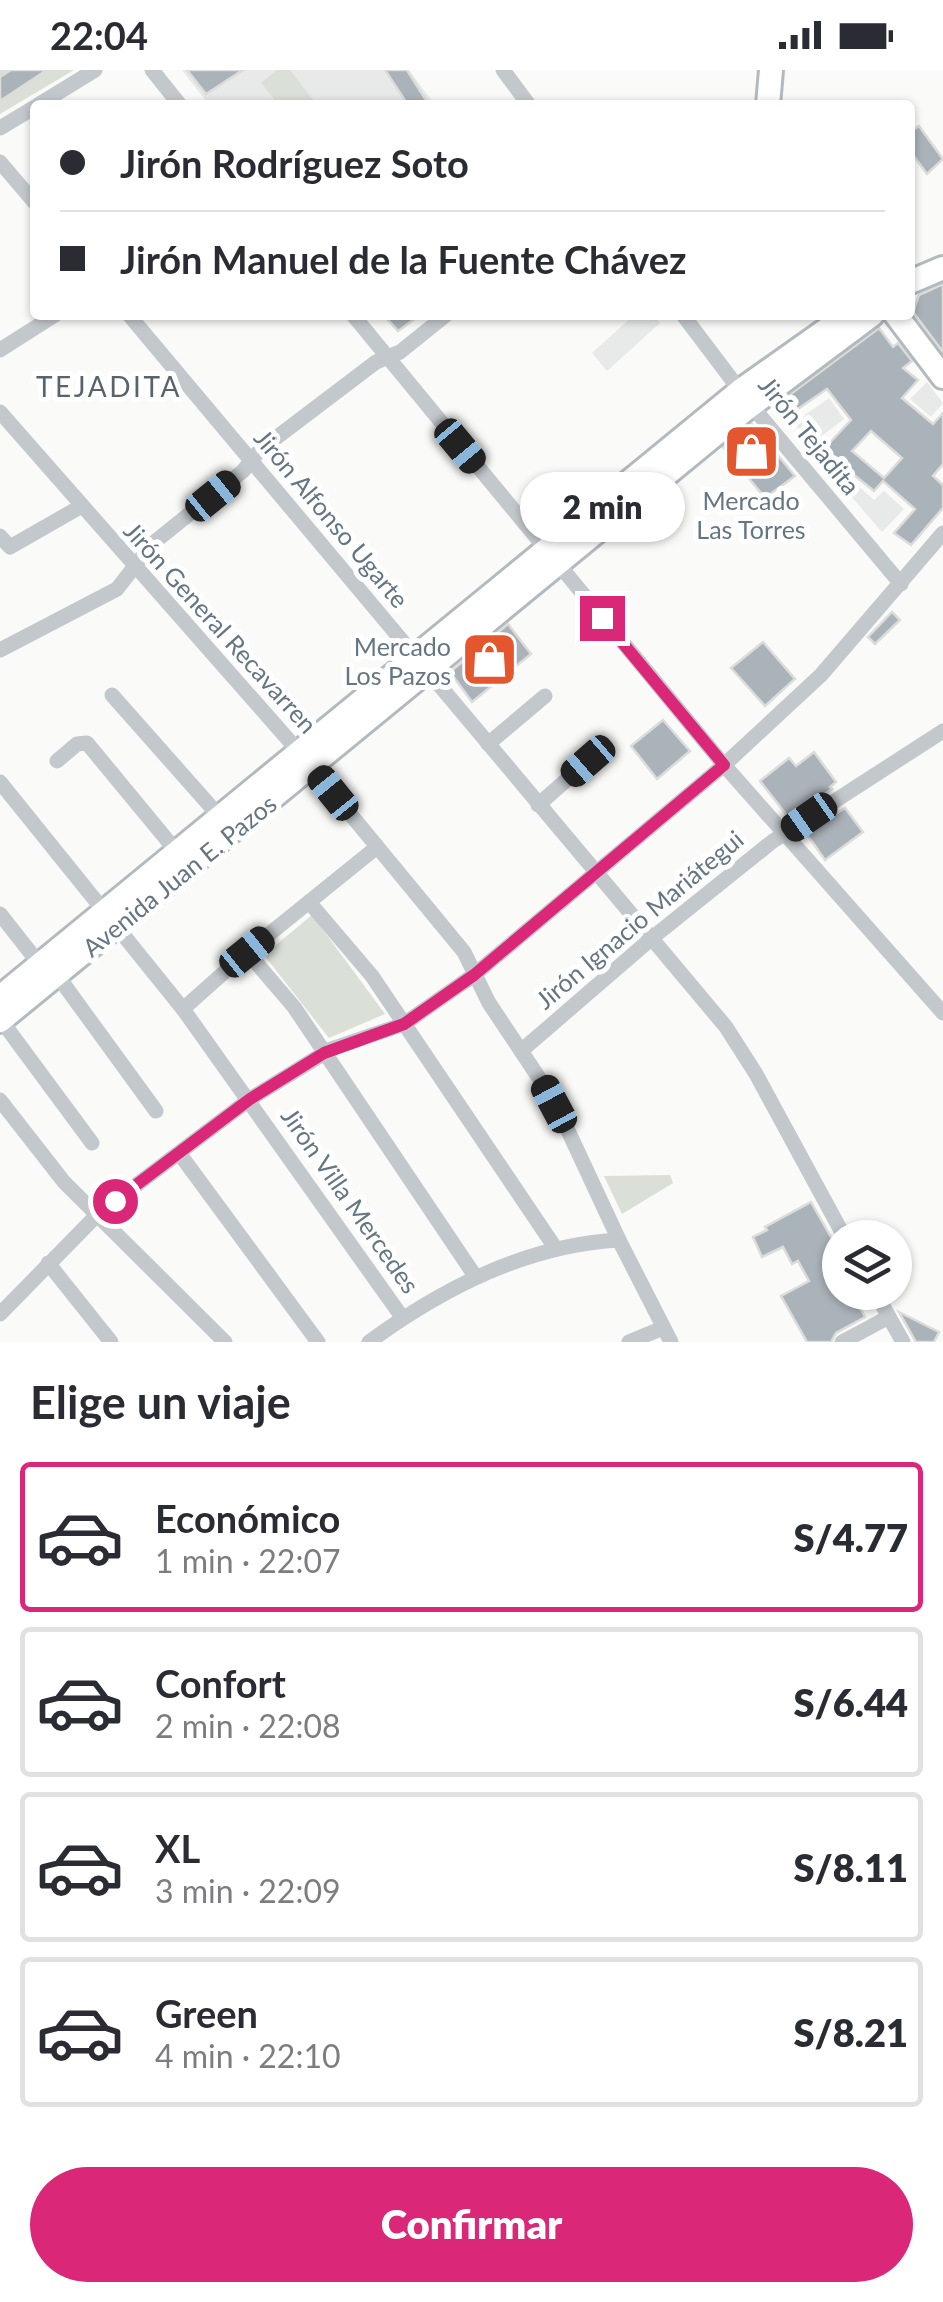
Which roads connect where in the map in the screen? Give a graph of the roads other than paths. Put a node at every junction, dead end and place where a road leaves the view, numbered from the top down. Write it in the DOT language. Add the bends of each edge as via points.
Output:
graph roads {
  1 [pos="94,70"];
  2 [pos="152,70"];
  3 [pos="503,70"];
  4 [pos="770,70"];
  5 [pos="46,100"];
  6 [pos="176,100"];
  7 [pos="525,100"];
  8 [pos="768,100"];
  9 [pos="30,110"];
  10 [pos="0,128"];
  11 [pos="0,162"];
  12 [pos="30,197"];
  13 [pos="943,268"];
  14 [pos="915,280"];
  15 [pos="47,320"];
  16 [pos="133,320"];
  17 [pos="357,320"];
  18 [pos="439,320"];
  19 [pos="687,320"];
  20 [pos="841,320"];
  21 [pos="864,320"];
  22 [pos="900,320"];
  23 [pos="0,350"];
  24 [pos="388,358"];
  25 [pos="943,377"];
  26 [pos="746,398"];
  27 [pos="0,412"];
  28 [pos="252,461"];
  29 [pos="80,507"];
  30 [pos="943,533"];
  31 [pos="5,542"];
  32 [pos="551,557"];
  33 [pos="135,568"];
  34 [pos="901,584"];
  35 [pos="0,650"];
  36 [pos="421,664"];
  37 [pos="112,695"];
  38 [pos="546,696"];
  39 [pos="943,731"];
  40 [pos="488,744"];
  41 [pos="306,760"];
  42 [pos="57,761"];
  43 [pos="588,761"];
  44 [pos="724,765"];
  45 [pos="2,788"];
  46 [pos="538,805"];
  47 [pos="220,817"];
  48 [pos="784,834"];
  49 [pos="377,847"];
  50 [pos="178,852"];
  51 [pos="595,872"];
  52 [pos="309,902"];
  53 [pos="0,914"];
  54 [pos="112,918"];
  55 [pos="652,938"];
  56 [pos="247,952"];
  57 [pos="49,971"];
  58 [pos="474,975"];
  59 [pos="0,998"];
  60 [pos="183,1009"];
  61 [pos="943,1013"];
  62 [pos="0,1020"];
  63 [pos="404,1024"];
  64 [pos="521,1051"];
  65 [pos="324,1053"];
  66 [pos="250,1099"];
  67 [pos="0,1100"];
  68 [pos="156,1111"];
  69 [pos="92,1143"];
  70 [pos="179,1152"];
  71 [pos="98,1214"];
  72 [pos="835,1220"];
  73 [pos="618,1240"];
  74 [pos="556,1250"];
  75 [pos="48,1263"];
  76 [pos="474,1276"];
  77 [pos="885,1310"];
  78 [pos="0,1314"];
  79 [pos="402,1317"];
  80 [pos="889,1317"];
  81 [pos="667,1335"];
  82 [pos="386,1337"];
  83 [pos="111,1342"];
  84 [pos="225,1342"];
  85 [pos="318,1342"];
  86 [pos="369,1342"];
  87 [pos="629,1342"];
  88 [pos="842,1342"];
  89 [pos="903,1342"];
  1 -- 5 [label="street"];
  2 -- 6 [label="street"];
  3 -- 7 [label="street"];
  4 -- 8 [label="street"];
  9 -- 10 [label="street"];
  11 -- 12 [label="street"];
  13 -- 14 [label="street"];
  15 -- 23 [label="street"];
  16 -- 28 [label="street, Jirón Alfonso Ugarte"];
  17 -- 24 [label="street"];
  18 -- 24 [label="street"];
  19 -- 26 [label="street, Jirón Tejadita"];
  20 -- 26 [label="street, Avenida Juan E. Pazos"];
  21 -- 26 [label="street, Avenida Juan E. Pazos"];
  22 -- 25 [label="street"];
  24 -- 28 [label="street"];
  24 -- 32 [label="street"];
  26 -- 32 [label="street, Avenida Juan E. Pazos"];
  26 -- 34 [label="street, Jirón Tejadita"];
  27 -- 29 [label="street, Jirón General Recavarren"];
  28 -- 33 [label="street" via="152,544"];
  28 -- 36 [label="street, Jirón Alfonso Ugarte"];
  29 -- 31 [label="street"];
  29 -- 33 [label="street, Jirón General Recavarren"];
  30 -- 34 [label="street"];
  32 -- 36 [label="street, Avenida Juan E. Pazos"];
  32 -- 44 [label="street"];
  33 -- 35 [label="street" via="116,589"];
  33 -- 41 [label="street, Jirón General Recavarren"];
  34 -- 44 [label="street" via="821,675"];
  36 -- 40 [label="street, Jirón Alfonso Ugarte"];
  36 -- 41 [label="street, Avenida Juan E. Pazos"];
  37 -- 47 [label="street"];
  38 -- 40 [label="street"];
  39 -- 48 [label="street, Jirón Ignacio Mariátegui"];
  40 -- 46 [label="street, Jirón Alfonso Ugarte"];
  41 -- 47 [label="street, Avenida Juan E. Pazos"];
  41 -- 49 [label="street, Jirón General Recavarren"];
  41 -- 54 [label="street, Avenida Juan E. Pazos"];
  42 -- 50 [label="street" via="87,742"];
  43 -- 46 [label="street"];
  44 -- 48 [label="street"];
  44 -- 51 [label="street"];
  45 -- 54 [label="street, Jirón Villa Mercedes"];
  46 -- 51 [label="street, Jirón Alfonso Ugarte"];
  47 -- 50 [label="street, Avenida Juan E. Pazos"];
  48 -- 55 [label="street, Jirón Ignacio Mariátegui"];
  48 -- 61 [label="street"];
  49 -- 52 [label="street"];
  49 -- 58 [label="street, Jirón General Recavarren" via="464,952"];
  50 -- 54 [label="street, Avenida Juan E. Pazos"];
  51 -- 55 [label="street, Jirón Alfonso Ugarte"];
  51 -- 58 [label="street"];
  52 -- 56 [label="street"];
  52 -- 63 [label="street"];
  53 -- 57 [label="street"];
  54 -- 57 [label="street, Avenida Juan E. Pazos"];
  54 -- 60 [label="street, Jirón Villa Mercedes"];
  55 -- 64 [label="street, Jirón Ignacio Mariátegui"];
  55 -- 72 [label="street, Jirón Alfonso Ugarte" via="742,1050"];
  56 -- 60 [label="street"];
  56 -- 65 [label="street"];
  57 -- 59 [label="street, Avenida Juan E. Pazos"];
  57 -- 62 [label="street, Avenida Juan E. Pazos"];
  57 -- 68 [label="street"];
  58 -- 63 [label="street"];
  58 -- 64 [label="street, Jirón General Recavarren"];
  60 -- 66 [label="street, Jirón Villa Mercedes"];
  62 -- 69 [label="street"];
  63 -- 65 [label="street"];
  63 -- 74 [label="street"];
  64 -- 73 [label="street, Jirón General Recavarren" via="582,1157"];
  65 -- 66 [label="street"];
  65 -- 76 [label="street"];
  66 -- 70 [label="street"];
  66 -- 79 [label="street, Jirón Villa Mercedes"];
  67 -- 71 [label="street" via="51,1168"];
  70 -- 71 [label="street"];
  70 -- 85 [label="street"];
  71 -- 75 [label="street"];
  71 -- 84 [label="street"];
  73 -- 74 [label="street"];
  73 -- 81 [label="street, Jirón General Recavarren"];
  74 -- 76 [label="street"];
  75 -- 78 [label="street"];
  75 -- 83 [label="street"];
  76 -- 79 [label="street"];
  77 -- 80 [label="street"];
  79 -- 82 [label="street"];
  80 -- 88 [label="street"];
  80 -- 89 [label="street"];
  81 -- 87 [label="street"];
  82 -- 86 [label="street"];
}
